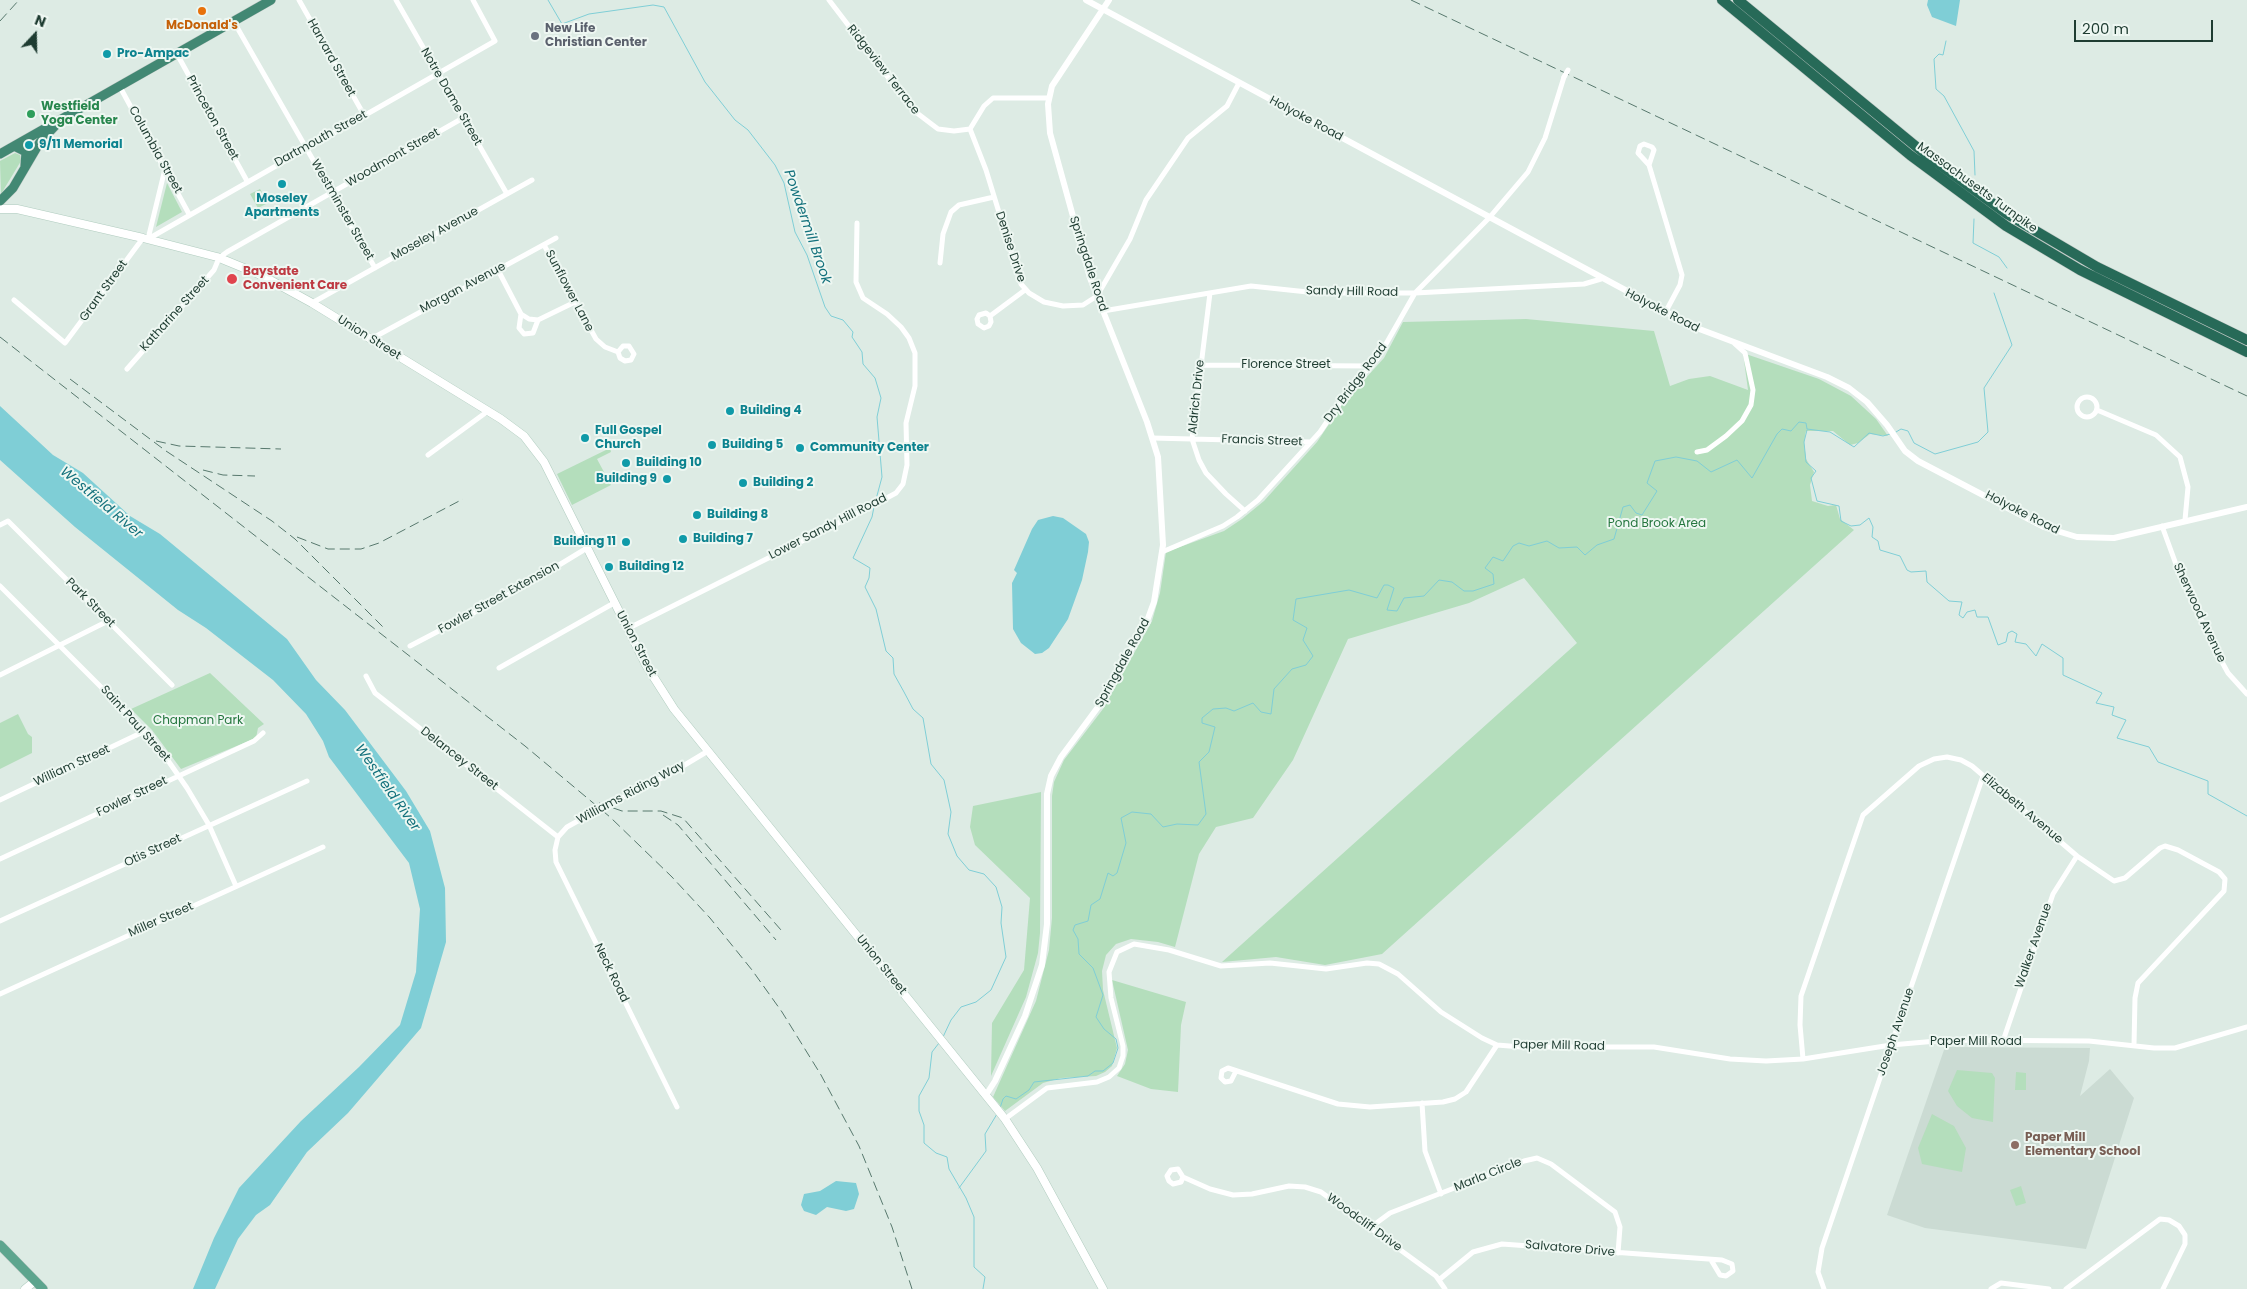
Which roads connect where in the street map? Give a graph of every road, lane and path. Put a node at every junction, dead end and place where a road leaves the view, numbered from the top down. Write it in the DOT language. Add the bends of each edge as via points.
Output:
graph roads {
  1 [pos="271,0"];
  2 [pos="299,0"];
  3 [pos="396,0"];
  4 [pos="473,0"];
  5 [pos="829,0"];
  6 [pos="1086,0"];
  7 [pos="1109,0"];
  8 [pos="1722,0"];
  9 [pos="1738,0"];
  10 [pos="1103,9"];
  11 [pos="234,22"];
  12 [pos="177,54"];
  13 [pos="1568,70"];
  14 [pos="438,74"];
  15 [pos="1239,83"];
  16 [pos="120,87"];
  17 [pos="1049,98"];
  18 [pos="364,116"];
  19 [pos="463,118"];
  20 [pos="57,123"];
  21 [pos="970,129"];
  22 [pos="14,146"];
  23 [pos="306,148"];
  24 [pos="0,154"];
  25 [pos="1649,165"];
  26 [pos="165,169"];
  27 [pos="24,171"];
  28 [pos="532,180"];
  29 [pos="247,181"];
  30 [pos="332,193"];
  31 [pos="8,194"];
  32 [pos="506,194"];
  33 [pos="994,197"];
  34 [pos="0,201"];
  35 [pos="0,209"];
  36 [pos="17,209"];
  37 [pos="189,214"];
  38 [pos="1488,218"];
  39 [pos="857,223"];
  40 [pos="145,238"];
  41 [pos="556,238"];
  42 [pos="544,245"];
  43 [pos="219,258"];
  44 [pos="940,263"];
  45 [pos="375,268"];
  46 [pos="498,270"];
  47 [pos="1602,279"];
  48 [pos="1025,290"];
  49 [pos="1210,293"];
  50 [pos="1415,293"];
  51 [pos="1097,296"];
  52 [pos="14,300"];
  53 [pos="575,302"];
  54 [pos="312,303"];
  55 [pos="1103,311"];
  56 [pos="1665,313"];
  57 [pos="521,314"];
  58 [pos="990,316"];
  59 [pos="538,320"];
  60 [pos="371,339"];
  61 [pos="2247,340"];
  62 [pos="1735,344"];
  63 [pos="618,352"];
  64 [pos="2247,352"];
  65 [pos="1201,364"];
  66 [pos="1372,366"];
  67 [pos="127,369"];
  68 [pos="2097,410"];
  69 [pos="488,411"];
  70 [pos="1152,438"];
  71 [pos="1192,439"];
  72 [pos="1311,442"];
  73 [pos="1697,452"];
  74 [pos="428,455"];
  75 [pos="2247,507"];
  76 [pos="1245,511"];
  77 [pos="2186,520"];
  78 [pos="0,524"];
  79 [pos="2162,526"];
  80 [pos="587,548"];
  81 [pos="1162,552"];
  82 [pos="0,586"];
  83 [pos="614,603"];
  84 [pos="108,621"];
  85 [pos="627,629"];
  86 [pos="61,646"];
  87 [pos="410,646"];
  88 [pos="499,668"];
  89 [pos="0,675"];
  90 [pos="366,676"];
  91 [pos="172,685"];
  92 [pos="2247,694"];
  93 [pos="144,731"];
  94 [pos="263,733"];
  95 [pos="708,751"];
  96 [pos="179,775"];
  97 [pos="1983,776"];
  98 [pos="307,781"];
  99 [pos="0,800"];
  100 [pos="209,825"];
  101 [pos="558,837"];
  102 [pos="323,847"];
  103 [pos="2077,856"];
  104 [pos="0,859"];
  105 [pos="236,886"];
  106 [pos="0,921"];
  107 [pos="0,994"];
  108 [pos="2247,1027"];
  109 [pos="2003,1041"];
  110 [pos="1497,1045"];
  111 [pos="1891,1045"];
  112 [pos="2134,1045"];
  113 [pos="1803,1059"];
  114 [pos="1236,1071"];
  115 [pos="986,1095"];
  116 [pos="1422,1103"];
  117 [pos="677,1107"];
  118 [pos="1000,1113"];
  119 [pos="1183,1177"];
  120 [pos="1441,1194"];
  121 [pos="1370,1227"];
  122 [pos="0,1245"];
  123 [pos="1618,1253"];
  124 [pos="1711,1260"];
  125 [pos="1440,1279"];
  126 [pos="35,1281"];
  127 [pos="25,1289"];
  128 [pos="43,1289"];
  129 [pos="1103,1289"];
  130 [pos="1446,1289"];
  131 [pos="1824,1289"];
  132 [pos="1991,1289"];
  133 [pos="2049,1289"];
  134 [pos="2066,1289"];
  135 [pos="2163,1289"];
  1 -- 11 [label="highway"];
  2 -- 18 [label="street, Harvard Street"];
  3 -- 14 [label="street, Notre Dame Street"];
  4 -- 14 [label="street, Dartmouth Street" via="496,41"];
  5 -- 21 [label="street, Ridgeview Terrace" via="921,117 938,128"];
  6 -- 10 [label="street, Holyoke Road"];
  7 -- 10 [label="street, Springdale Road"];
  8 -- 64 [label="highway, Massachusetts Turnpike" via="1910,155 2006,226 2080,270"];
  9 -- 61 [label="highway, Massachusetts Turnpike" via="1924,153 2000,209 2097,266"];
  10 -- 15 [label="street, Holyoke Road"];
  10 -- 17 [label="street, Springdale Road" via="1058,76"];
  11 -- 12 [label="highway"];
  11 -- 23 [label="street, Westminster Street"];
  12 -- 16 [label="highway"];
  12 -- 29 [label="street, Princeton Street"];
  13 -- 38 [label="street, Dry Bridge Road, bridge" via="1532,165"];
  14 -- 18 [label="street, Dartmouth Street"];
  14 -- 19 [label="street, Notre Dame Street"];
  15 -- 38 [label="street, Holyoke Road"];
  15 -- 51 [label="street" via="1227,106 1188,138 1149,196 1130,239"];
  16 -- 20 [label="highway"];
  16 -- 26 [label="street, Columbia Street"];
  17 -- 21 [label="street" via="993,98"];
  17 -- 51 [label="street, Springdale Road" via="1053,151"];
  18 -- 23 [label="street, Dartmouth Street"];
  19 -- 30 [label="street, Woodmont Street"];
  19 -- 32 [label="street, Notre Dame Street"];
  20 -- 22 [label="highway"];
  20 -- 27 [label="highway"];
  21 -- 33 [label="street, Denise Drive"];
  22 -- 24 [label="highway"];
  22 -- 27 [label="highway" via="26,152"];
  23 -- 29 [label="street, Dartmouth Street"];
  23 -- 30 [label="street, Westminster Street"];
  25 -- 56 [label="street" via="1682,275"];
  26 -- 37 [label="street, Columbia Street"];
  26 -- 40 [label="street"];
  27 -- 31 [label="highway"];
  28 -- 32 [label="street, Moseley Avenue"];
  29 -- 37 [label="street, Dartmouth Street"];
  30 -- 43 [label="street, Woodmont Street"];
  30 -- 45 [label="street, Westminster Street"];
  31 -- 34 [label="highway"];
  31 -- 36 [label="main road" via="9,202"];
  32 -- 45 [label="street, Moseley Avenue"];
  33 -- 44 [label="street" via="959,206 951,212 943,234"];
  33 -- 48 [label="street, Denise Drive" via="1017,277"];
  35 -- 36 [label="main road, Union Street"];
  36 -- 40 [label="main road, Union Street"];
  37 -- 40 [label="street, Dartmouth Street"];
  38 -- 47 [label="street, Holyoke Road"];
  38 -- 50 [label="street, Dry Bridge Road"];
  39 -- 85 [label="street, Lower Sandy Hill Road" via="856,282 862,298 902,327 915,353 915,386 904,440 906,475 903,484 891,496"];
  40 -- 43 [label="main road, Union Street"];
  40 -- 52 [label="street, Grant Street" via="65,344"];
  41 -- 42 [label="street, Morgan Avenue"];
  42 -- 46 [label="street, Morgan Avenue"];
  42 -- 53 [label="street, Sunflower Lane"];
  43 -- 54 [label="main road, Union Street" via="261,275"];
  43 -- 67 [label="street, Katharine Street" via="217,267"];
  45 -- 54 [label="street, Moseley Avenue"];
  46 -- 57 [label="street"];
  46 -- 60 [label="street, Morgan Avenue"];
  47 -- 50 [label="street, Sandy Hill Road" via="1584,284"];
  47 -- 56 [label="street, Holyoke Road"];
  48 -- 51 [label="street, Denise Drive" via="1044,302 1063,306 1083,305"];
  48 -- 58 [label="street"];
  49 -- 50 [label="street, Sandy Hill Road" via="1261,286 1328,293"];
  49 -- 55 [label="street, Sandy Hill Road"];
  49 -- 65 [label="street, Aldrich Drive"];
  50 -- 66 [label="street, Dry Bridge Road"];
  51 -- 55 [label="street, Springdale Road"];
  53 -- 59 [label="street"];
  53 -- 63 [label="street, Sunflower Lane" via="596,339"];
  54 -- 60 [label="main road, Union Street"];
  55 -- 70 [label="street, Springdale Road"];
  56 -- 62 [label="street, Holyoke Road"];
  57 -- 59 [label="street"];
  57 -- 59 [label="street" via="519,328 524,334 532,333"];
  60 -- 69 [label="main road, Union Street"];
  62 -- 73 [label="street" via="1744,353 1753,390 1751,405 1742,421 1726,436 1707,450"];
  62 -- 79 [label="street, Holyoke Road" via="1849,388 1867,402 1905,451 1918,461 2060,534 2093,539 2114,538"];
  65 -- 66 [label="street, Florence Street"];
  65 -- 71 [label="street, Aldrich Drive"];
  66 -- 72 [label="street, Dry Bridge Road" via="1347,392"];
  68 -- 77 [label="street" via="2156,435 2180,457 2188,487"];
  69 -- 74 [label="street"];
  69 -- 80 [label="main road, Union Street" via="519,432 538,451"];
  70 -- 71 [label="street, Francis Street"];
  70 -- 81 [label="street, Springdale Road" via="1160,472"];
  71 -- 72 [label="street, Francis Street"];
  71 -- 76 [label="street, Aldrich Drive" via="1206,473"];
  72 -- 76 [label="street, Dry Bridge Road"];
  75 -- 77 [label="street, Holyoke Road"];
  76 -- 81 [label="street, Dry Bridge Road" via="1223,526"];
  77 -- 79 [label="street, Holyoke Road"];
  78 -- 84 [label="street, Park Street" via="8,520"];
  79 -- 92 [label="street, Sherwood Avenue" via="2181,578 2216,651 2228,673"];
  80 -- 83 [label="main road, Union Street"];
  80 -- 87 [label="street, Fowler Street Extension" via="523,587"];
  81 -- 115 [label="street, Springdale Road" via="1154,602 1147,621 1101,703 1051,776 1047,794 1047,924 1042,965 1028,1009"];
  82 -- 86 [label="street, Saint Paul Street"];
  83 -- 85 [label="main road, Union Street"];
  83 -- 88 [label="street"];
  84 -- 86 [label="street"];
  84 -- 91 [label="street, Park Street"];
  85 -- 95 [label="main road, Union Street" via="658,685"];
  86 -- 89 [label="street"];
  86 -- 93 [label="street, Saint Paul Street"];
  90 -- 101 [label="street, Delancey Street" via="376,693"];
  93 -- 96 [label="street, Saint Paul Street"];
  93 -- 99 [label="street, William Street"];
  94 -- 96 [label="street, Fowler Street" via="254,741"];
  95 -- 101 [label="street, Williams Riding Way" via="579,820"];
  95 -- 115 [label="main road, Union Street"];
  96 -- 100 [label="street, Saint Paul Street"];
  96 -- 104 [label="street, Fowler Street"];
  97 -- 103 [label="street, Elizabeth Avenue"];
  97 -- 111 [label="street, Joseph Avenue"];
  97 -- 113 [label="street, Elizabeth Avenue" via="1958,759 1934,759 1919,766 1864,812 1801,996"];
  98 -- 100 [label="street, Otis Street"];
  100 -- 105 [label="street, Saint Paul Street"];
  100 -- 106 [label="street, Otis Street"];
  101 -- 117 [label="street, Neck Road" via="556,862"];
  102 -- 105 [label="street, Miller Street"];
  103 -- 109 [label="street, Walker Avenue" via="2053,894"];
  103 -- 112 [label="street, Elizabeth Avenue" via="2118,882 2166,846 2219,872 2226,879 2224,891 2138,983"];
  105 -- 107 [label="street, Miller Street"];
  108 -- 112 [label="street, Paper Mill Road" via="2175,1048"];
  109 -- 111 [label="street, Paper Mill Road" via="1948,1040"];
  109 -- 112 [label="street, Paper Mill Road" via="2089,1041"];
  110 -- 113 [label="street, Paper Mill Road" via="1654,1047 1730,1059"];
  110 -- 116 [label="street" via="1463,1094 1448,1101"];
  110 -- 118 [label="street, Paper Mill Road" via="1441,1012 1398,974 1379,964 1326,969 1270,963 1220,966 1169,950 1134,944 1117,952 1108,972 1123,1046 1119,1068 1097,1082 1047,1088"];
  111 -- 113 [label="street, Paper Mill Road"];
  111 -- 131 [label="street, Joseph Avenue" via="1820,1256 1818,1272"];
  114 -- 116 [label="street" via="1334,1104 1364,1107"];
  115 -- 118 [label="main road, Union Street"];
  116 -- 120 [label="street" via="1425,1151"];
  118 -- 129 [label="main road, Union Street" via="1037,1168"];
  119 -- 121 [label="street, Woodcliff Drive" via="1216,1192 1233,1195 1289,1186 1311,1188 1332,1198"];
  120 -- 121 [label="street, Marla Circle" via="1385,1216"];
  120 -- 123 [label="street, Marla Circle" via="1528,1159 1544,1160 1615,1212 1620,1227"];
  121 -- 125 [label="street, Woodcliff Drive"];
  122 -- 126 [label="main road"];
  123 -- 124 [label="street, Salvatore Drive"];
  123 -- 125 [label="street, Salvatore Drive" via="1494,1244 1467,1255"];
  125 -- 130 [label="street, Woodcliff Drive"];
  126 -- 127 [label="main road"];
  126 -- 128 [label="main road"];
  132 -- 133 [label="street" via="2001,1283"];
  134 -- 135 [label="street" via="2160,1220 2169,1220 2179,1226 2185,1235 2185,1244"];
}
